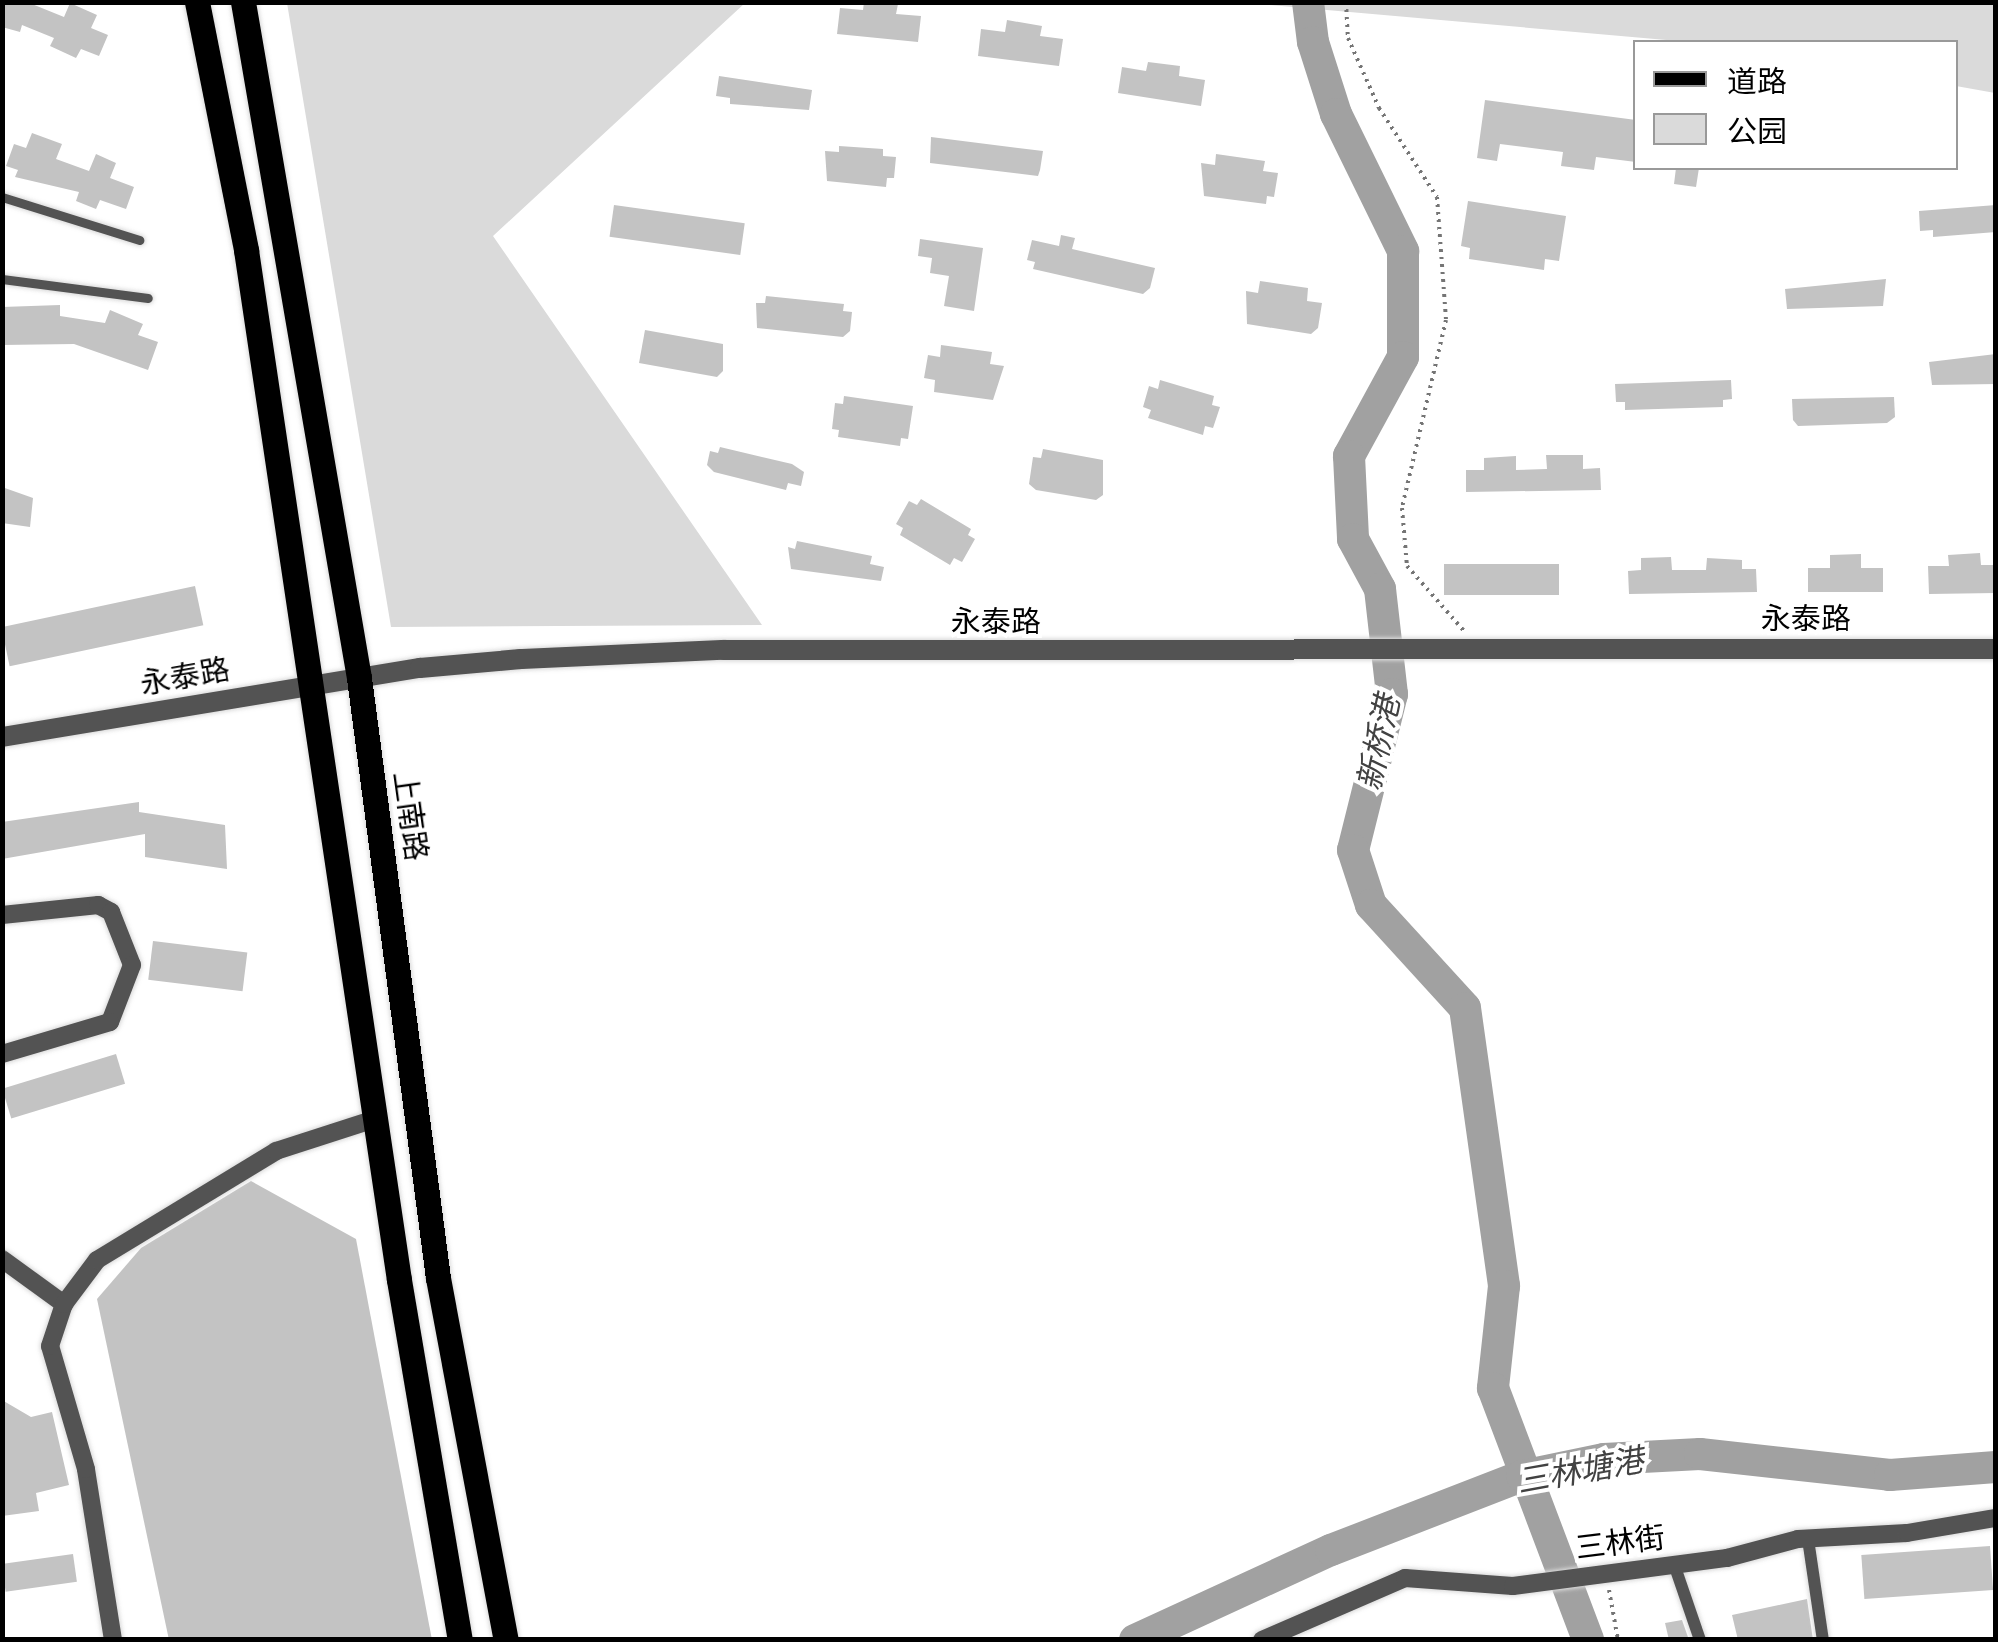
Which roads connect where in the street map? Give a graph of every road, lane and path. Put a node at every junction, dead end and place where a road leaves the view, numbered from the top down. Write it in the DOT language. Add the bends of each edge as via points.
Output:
graph roads {
  1 [pos="196,2"];
  2 [pos="243,2"];
  3 [pos="1346,2"];
  4 [pos="2,197"];
  5 [pos="138,240"];
  6 [pos="2,279"];
  7 [pos="148,298"];
  8 [pos="1996,648"];
  9 [pos="1470,652"];
  10 [pos="360,678"];
  11 [pos="309,685"];
  12 [pos="2,737"];
  13 [pos="2,915"];
  14 [pos="2,1054"];
  15 [pos="375,1119"];
  16 [pos="2,1259"];
  17 [pos="64,1304"];
  18 [pos="1996,1518"];
  19 [pos="1808,1538"];
  20 [pos="1674,1564"];
  21 [pos="1601,1572"];
  22 [pos="113,1640"];
  23 [pos="460,1640"];
  24 [pos="506,1640"];
  25 [pos="1262,1640"];
  26 [pos="1618,1640"];
  27 [pos="1700,1640"];
  28 [pos="1823,1640"];
  1 -- 11 [label="main road" via="246,250"];
  2 -- 10 [label="main road, 上南路"];
  3 -- 9 [label="path" via="1348,38 1380,108 1437,197 1446,320 1402,508 1408,566 1469,638"];
  4 -- 5 [label="lane"];
  6 -- 7 [label="lane"];
  8 -- 9 [label="street, 永泰路"];
  9 -- 10 [label="street, 永泰路" via="723,650 521,659"];
  10 -- 11 [label="street, 永泰路"];
  10 -- 24 [label="main road, 上南路" via="438,1278"];
  11 -- 12 [label="street, 永泰路"];
  11 -- 15 [label="main road"];
  13 -- 14 [label="street" via="98,905 111,912 132,966 110,1022"];
  15 -- 17 [label="street" via="276,1151 97,1260"];
  15 -- 23 [label="main road"];
  16 -- 17 [label="street"];
  17 -- 22 [label="street" via="50,1346 86,1469"];
  18 -- 19 [label="street, 三林街" via="1907,1533"];
  19 -- 20 [label="street, 三林街"];
  19 -- 28 [label="street"];
  20 -- 21 [label="street, 三林街"];
  20 -- 27 [label="street"];
  21 -- 25 [label="street, 三林街" via="1513,1586 1388,1581"];
  21 -- 26 [label="path"];
}
